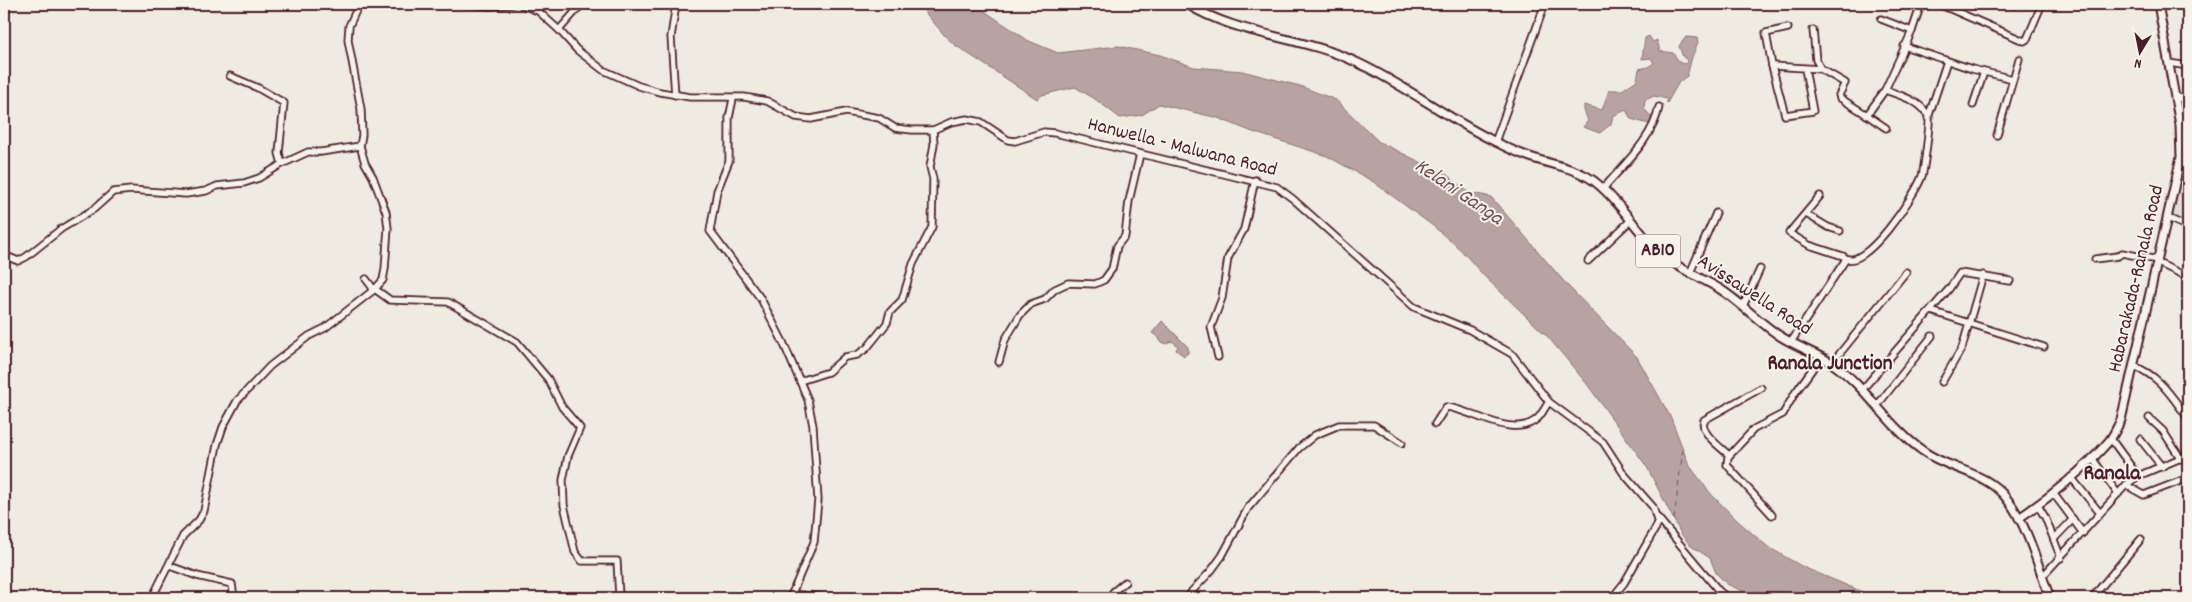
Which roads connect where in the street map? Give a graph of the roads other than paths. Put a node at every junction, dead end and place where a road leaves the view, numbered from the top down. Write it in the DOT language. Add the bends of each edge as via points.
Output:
graph roads {
  1 [pos="359,4"];
  2 [pos="465,4"];
  3 [pos="513,4"];
  4 [pos="520,4"];
  5 [pos="582,4"];
  6 [pos="676,4"];
  7 [pos="1187,4"];
  8 [pos="1545,4"];
  9 [pos="1921,4"];
  10 [pos="1939,4"];
  11 [pos="2042,4"];
  12 [pos="2158,4"];
  13 [pos="1881,19"];
  14 [pos="1788,28"];
  15 [pos="559,30"];
  16 [pos="1813,30"];
  17 [pos="1912,31"];
  18 [pos="1904,46"];
  19 [pos="2019,59"];
  20 [pos="1947,61"];
  21 [pos="2169,63"];
  22 [pos="1772,66"];
  23 [pos="2188,66"];
  24 [pos="1806,69"];
  25 [pos="1821,69"];
  26 [pos="1984,72"];
  27 [pos="230,76"];
  28 [pos="2013,79"];
  29 [pos="1885,90"];
  30 [pos="675,95"];
  31 [pos="2176,97"];
  32 [pos="733,99"];
  33 [pos="2188,100"];
  34 [pos="1973,106"];
  35 [pos="1659,108"];
  36 [pos="1867,115"];
  37 [pos="1928,118"];
  38 [pos="1886,128"];
  39 [pos="933,130"];
  40 [pos="1997,135"];
  41 [pos="1496,142"];
  42 [pos="360,146"];
  43 [pos="1140,154"];
  44 [pos="282,164"];
  45 [pos="1255,180"];
  46 [pos="1603,189"];
  47 [pos="1820,196"];
  48 [pos="1716,213"];
  49 [pos="1806,214"];
  50 [pos="2168,218"];
  51 [pos="1631,220"];
  52 [pos="2188,227"];
  53 [pos="1840,231"];
  54 [pos="4,255"];
  55 [pos="1846,259"];
  56 [pos="2096,259"];
  57 [pos="1588,261"];
  58 [pos="2158,262"];
  59 [pos="1760,269"];
  60 [pos="1906,272"];
  61 [pos="1690,273"];
  62 [pos="1982,275"];
  63 [pos="2188,277"];
  64 [pos="366,279"];
  65 [pos="2010,280"];
  66 [pos="376,289"];
  67 [pos="1742,306"];
  68 [pos="1931,311"];
  69 [pos="1970,324"];
  70 [pos="1932,336"];
  71 [pos="1791,342"];
  72 [pos="2044,347"];
  73 [pos="1218,357"];
  74 [pos="1821,357"];
  75 [pos="999,362"];
  76 [pos="1832,363"];
  77 [pos="2134,366"];
  78 [pos="800,381"];
  79 [pos="1942,382"];
  80 [pos="1761,388"];
  81 [pos="1862,390"];
  82 [pos="1549,402"];
  83 [pos="1876,407"];
  84 [pos="2188,417"];
  85 [pos="2149,418"];
  86 [pos="1435,424"];
  87 [pos="2140,438"];
  88 [pos="2111,439"];
  89 [pos="1402,444"];
  90 [pos="1729,455"];
  91 [pos="2188,455"];
  92 [pos="2092,458"];
  93 [pos="2181,459"];
  94 [pos="2162,467"];
  95 [pos="2138,476"];
  96 [pos="2071,477"];
  97 [pos="2188,478"];
  98 [pos="2126,486"];
  99 [pos="2053,493"];
  100 [pos="2118,494"];
  101 [pos="2038,506"];
  102 [pos="2100,513"];
  103 [pos="1772,515"];
  104 [pos="1658,518"];
  105 [pos="2019,518"];
  106 [pos="2073,519"];
  107 [pos="2083,534"];
  108 [pos="2054,539"];
  109 [pos="2141,539"];
  110 [pos="2062,558"];
  111 [pos="170,566"];
  112 [pos="2042,577"];
  113 [pos="1125,582"];
  114 [pos="791,596"];
  115 [pos="152,598"];
  116 [pos="234,598"];
  117 [pos="622,598"];
  118 [pos="829,598"];
  119 [pos="1110,598"];
  120 [pos="1188,598"];
  121 [pos="1612,598"];
  122 [pos="1728,598"];
  123 [pos="2050,598"];
  124 [pos="2092,598"];
  1 -- 42 [label="street" via="349,26 348,40 361,109"];
  2 -- 3 [label="street"];
  4 -- 15 [label="street, Hanwella - Malwana Road" via="538,11"];
  5 -- 15 [label="street"];
  6 -- 30 [label="street" via="671,37"];
  7 -- 41 [label="main road, Avissawella Road / AB10" via="1220,21 1354,60"];
  8 -- 41 [label="street"];
  9 -- 17 [label="street"];
  10 -- 11 [label="street" via="2024,41 2028,39"];
  12 -- 21 [label="main road, Habarakada-Ranala Road"];
  13 -- 17 [label="street"];
  14 -- 22 [label="street" via="1766,33"];
  15 -- 30 [label="street, Hanwella - Malwana Road" via="576,50 603,70 639,86"];
  16 -- 25 [label="street" via="1816,60"];
  17 -- 18 [label="street"];
  18 -- 20 [label="street"];
  18 -- 29 [label="street"];
  19 -- 28 [label="street"];
  20 -- 26 [label="street"];
  20 -- 37 [label="street"];
  21 -- 23 [label="street"];
  21 -- 31 [label="main road, Habarakada-Ranala Road"];
  22 -- 24 [label="street"];
  22 -- 24 [label="street" via="1783,111 1788,116 1813,111"];
  24 -- 25 [label="street"];
  25 -- 36 [label="street" via="1845,83 1840,98"];
  26 -- 28 [label="street"];
  26 -- 34 [label="street"];
  27 -- 44 [label="street" via="284,103 279,154"];
  28 -- 40 [label="street"];
  29 -- 36 [label="street"];
  29 -- 37 [label="street" via="1910,100"];
  30 -- 32 [label="street, Hanwella - Malwana Road"];
  31 -- 33 [label="street"];
  31 -- 50 [label="main road, Habarakada-Ranala Road" via="2181,157"];
  32 -- 39 [label="street, Hanwella - Malwana Road" via="744,97 767,101 796,117 811,119 846,112 879,118 895,128"];
  32 -- 78 [label="street" via="729,118 729,161 717,192 710,231 761,299"];
  35 -- 46 [label="street" via="1647,136"];
  36 -- 38 [label="street"];
  37 -- 55 [label="street" via="1922,176 1906,205 1862,257"];
  39 -- 43 [label="street, Hanwella - Malwana Road" via="967,119 981,122 1008,140 1023,140 1044,132 1055,133"];
  39 -- 78 [label="street" via="930,167 933,179 932,227 913,264 902,300 890,312 887,323 867,348 857,355 844,357 828,372"];
  41 -- 46 [label="main road, Avissawella Road / AB10" via="1531,158 1583,175"];
  42 -- 44 [label="street" via="308,152"];
  42 -- 66 [label="street" via="386,212 388,228 386,269"];
  43 -- 45 [label="street, Hanwella - Malwana Road"];
  43 -- 75 [label="street" via="1125,236 1117,246 1112,269 1104,280 1095,284 1068,283 1054,289 1045,299 1031,304 1005,340"];
  44 -- 54 [label="street" via="259,178 206,191 186,194 113,192 26,257 18,261"];
  45 -- 73 [label="street" via="1244,228 1228,258 1222,298 1211,327"];
  45 -- 82 [label="street, Hanwella - Malwana Road" via="1277,187 1293,198 1414,307 1470,330 1512,354"];
  46 -- 51 [label="main road, Avissawella Road / AB10"];
  47 -- 49 [label="street"];
  48 -- 61 [label="street"];
  49 -- 53 [label="street" via="1828,228"];
  49 -- 55 [label="street" via="1789,234 1809,246"];
  50 -- 52 [label="street"];
  50 -- 58 [label="main road, Habarakada-Ranala Road"];
  51 -- 57 [label="street"];
  51 -- 61 [label="main road, Avissawella Road / AB10" via="1660,253"];
  55 -- 71 [label="street"];
  56 -- 58 [label="street" via="2122,253"];
  58 -- 63 [label="street"];
  58 -- 77 [label="main road, Habarakada-Ranala Road"];
  59 -- 67 [label="street"];
  60 -- 76 [label="street"];
  61 -- 67 [label="main road, Avissawella Road / AB10"];
  62 -- 65 [label="street"];
  62 -- 68 [label="street" via="1960,272"];
  62 -- 69 [label="street"];
  64 -- 66 [label="street"];
  66 -- 111 [label="street" via="282,357 238,402 223,427 217,445 204,511 183,536"];
  66 -- 117 [label="street" via="390,300 448,302 517,342 548,379 562,407 580,428 568,456 563,480 564,506 575,552 582,561 617,561"];
  67 -- 71 [label="main road, Avissawella Road / AB10"];
  68 -- 69 [label="street"];
  68 -- 81 [label="street"];
  69 -- 72 [label="street"];
  69 -- 79 [label="street" via="1962,348"];
  70 -- 83 [label="street"];
  71 -- 74 [label="main road, Avissawella Road / AB10"];
  74 -- 76 [label="main road, Avissawella Road / AB10"];
  74 -- 90 [label="street" via="1783,414 1754,429"];
  76 -- 81 [label="main road, Avissawella Road / AB10"];
  77 -- 84 [label="street" via="2161,382"];
  77 -- 88 [label="main road, Habarakada-Ranala Road" via="2121,420"];
  78 -- 114 [label="street" via="813,426 818,500 814,542"];
  80 -- 90 [label="street" via="1704,420 1704,429"];
  81 -- 83 [label="main road, Avissawella Road / AB10"];
  82 -- 86 [label="street" via="1537,419 1527,425 1496,425 1456,408 1446,408"];
  82 -- 104 [label="street, Hanwella - Malwana Road" via="1603,442"];
  83 -- 105 [label="main road, Avissawella Road / AB10" via="1924,453 1990,483 2006,497"];
  85 -- 93 [label="street" via="2163,431"];
  87 -- 94 [label="street"];
  88 -- 92 [label="main road, Habarakada-Ranala Road"];
  88 -- 95 [label="street"];
  89 -- 120 [label="street" via="1374,425 1340,425 1315,435 1299,448 1248,508 1222,556"];
  90 -- 103 [label="street" via="1727,465"];
  91 -- 93 [label="street"];
  92 -- 96 [label="main road, Habarakada-Ranala Road"];
  92 -- 100 [label="street"];
  93 -- 94 [label="street"];
  94 -- 95 [label="street"];
  95 -- 98 [label="street"];
  96 -- 99 [label="main road, Habarakada-Ranala Road"];
  96 -- 102 [label="street"];
  97 -- 98 [label="street" via="2144,495"];
  98 -- 100 [label="street"];
  99 -- 101 [label="main road, Habarakada-Ranala Road"];
  99 -- 106 [label="street"];
  100 -- 102 [label="street"];
  101 -- 105 [label="main road, Habarakada-Ranala Road"];
  101 -- 108 [label="street"];
  102 -- 107 [label="street"];
  104 -- 121 [label="street" via="1656,529"];
  104 -- 122 [label="street, Hanwella - Malwana Road"];
  105 -- 112 [label="main road, Avissawella Road / AB10"];
  106 -- 107 [label="street"];
  106 -- 108 [label="street"];
  107 -- 110 [label="street"];
  108 -- 110 [label="street"];
  109 -- 124 [label="street"];
  110 -- 112 [label="street"];
  111 -- 115 [label="street"];
  111 -- 116 [label="street" via="232,584"];
  112 -- 123 [label="main road, Avissawella Road / AB10"];
  113 -- 119 [label="street" via="1112,592"];
  114 -- 118 [label="street"];
}
